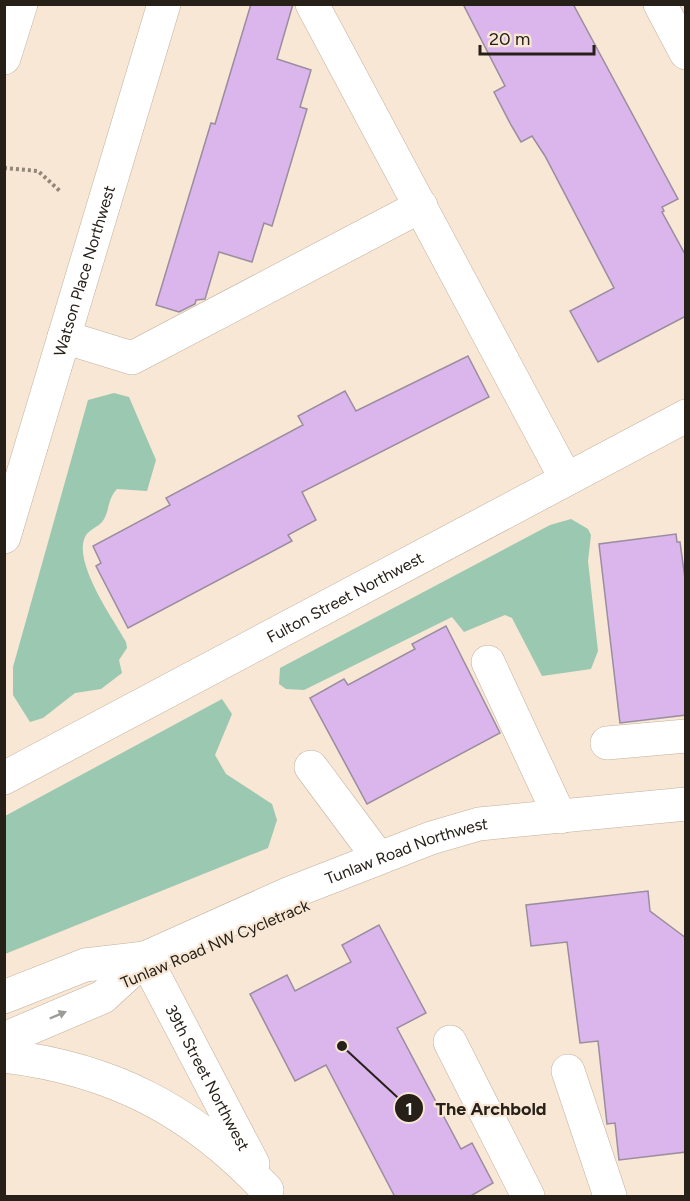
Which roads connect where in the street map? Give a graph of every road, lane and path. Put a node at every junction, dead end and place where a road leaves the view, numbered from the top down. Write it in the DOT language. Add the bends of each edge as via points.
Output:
graph roads {
  1 [pos="21,4"];
  2 [pos="164,4"];
  3 [pos="312,4"];
  4 [pos="660,4"];
  5 [pos="686,53"];
  6 [pos="4,58"];
  7 [pos="4,168"];
  8 [pos="61,192"];
  9 [pos="421,206"];
  10 [pos="64,337"];
  11 [pos="686,416"];
  12 [pos="566,479"];
  13 [pos="4,537"];
  14 [pos="488,662"];
  15 [pos="686,736"];
  16 [pos="607,743"];
  17 [pos="311,767"];
  18 [pos="4,778"];
  19 [pos="686,804"];
  20 [pos="560,817"];
  21 [pos="378,857"];
  22 [pos="145,958"];
  23 [pos="4,998"];
  24 [pos="4,1039"];
  25 [pos="450,1042"];
  26 [pos="4,1056"];
  27 [pos="568,1071"];
  28 [pos="269,1193"];
  29 [pos="528,1197"];
  30 [pos="610,1197"];
  1 -- 6 [label="street"];
  2 -- 10 [label="street, Watson Place Northwest"];
  3 -- 9 [label="street"];
  4 -- 5 [label="street"];
  7 -- 8 [label="path" via="38,171"];
  9 -- 10 [label="street" via="132,358"];
  9 -- 12 [label="street"];
  10 -- 13 [label="street, Watson Place Northwest"];
  11 -- 12 [label="street, Fulton Street Northwest"];
  12 -- 18 [label="street, Fulton Street Northwest"];
  14 -- 20 [label="street"];
  15 -- 16 [label="street"];
  17 -- 21 [label="street"];
  19 -- 20 [label="street, Tunlaw Road Northwest"];
  20 -- 21 [label="street, Tunlaw Road Northwest" via="479,824"];
  21 -- 22 [label="street, Tunlaw Road Northwest"];
  22 -- 23 [label="street, Tunlaw Road Northwest" via="85,965"];
  24 -- 22 [label="street, Tunlaw Road Northwest, one-way" via="103,996"];
  22 -- 28 [label="street, 39th Street Northwest"];
  25 -- 29 [label="street"];
  26 -- 28 [label="street" via="79,1069 140,1092 195,1125 229,1152"];
  27 -- 30 [label="street"];
}
